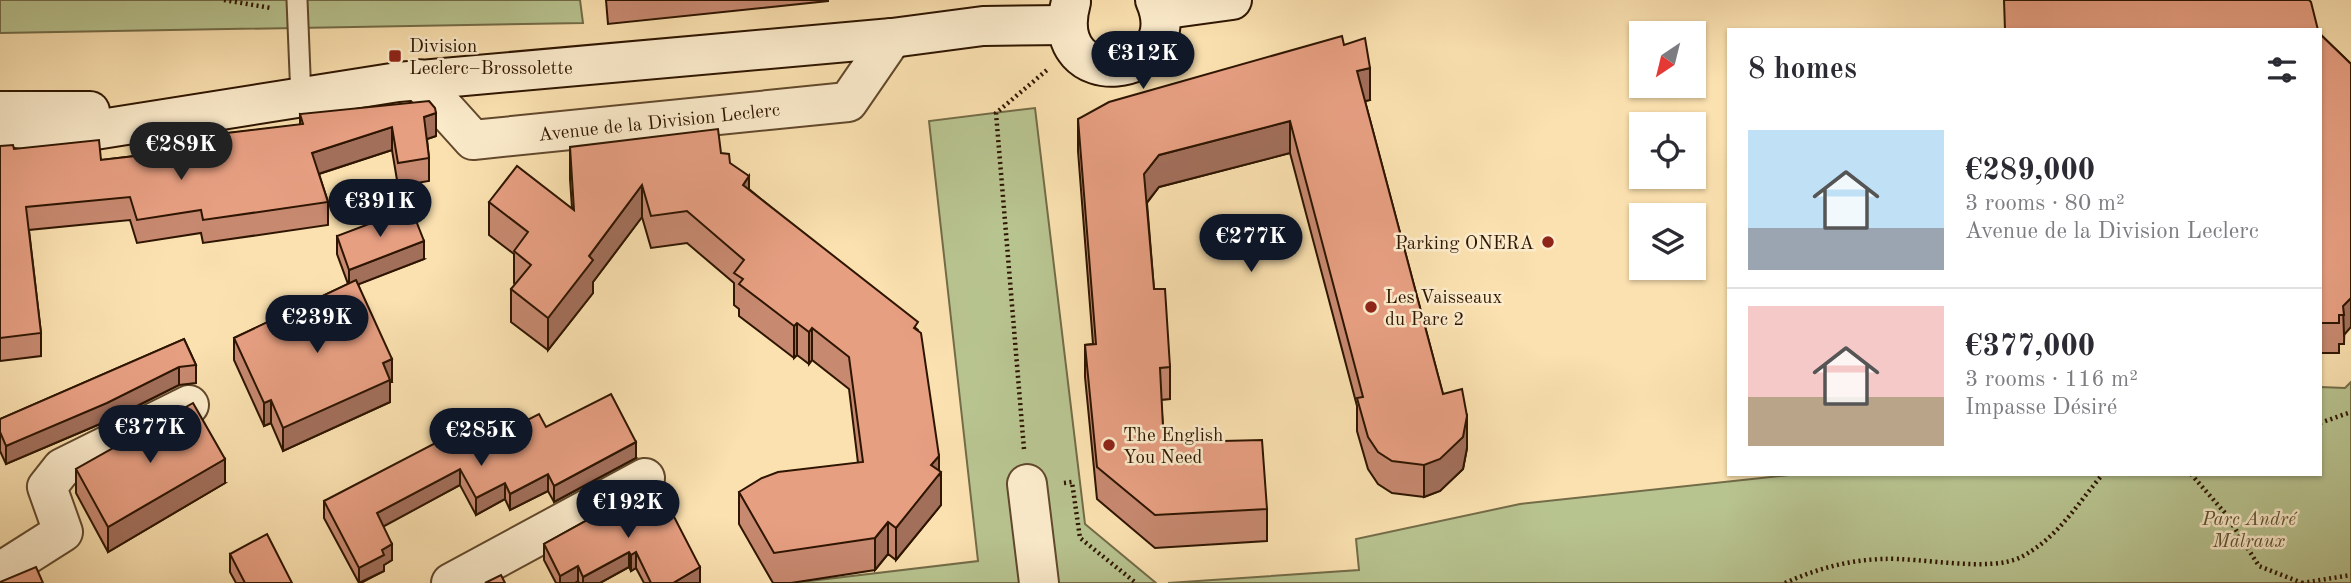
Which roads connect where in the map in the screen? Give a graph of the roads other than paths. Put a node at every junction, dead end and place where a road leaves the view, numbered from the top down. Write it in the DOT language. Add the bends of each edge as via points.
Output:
graph roads {
  1 [pos="1232,0"];
  2 [pos="1157,5"];
  3 [pos="296,6"];
  4 [pos="1070,24"];
  5 [pos="892,38"];
  6 [pos="418,79"];
  7 [pos="301,98"];
  8 [pos="0,111"];
  9 [pos="201,111"];
  10 [pos="0,145"];
  11 [pos="189,405"];
  12 [pos="645,478"];
  13 [pos="1027,484"];
  14 [pos="0,572"];
  15 [pos="451,583"];
  16 [pos="1039,583"];
  1 -- 2 [label="street"];
  2 -- 4 [label="street" via="1160,29 1153,48 1122,68 1087,61"];
  3 -- 7 [label="lane"];
  4 -- 5 [label="street" via="983,26"];
  5 -- 6 [label="street"];
  5 -- 6 [label="street, Avenue de la Division Leclerc" via="848,102 473,140"];
  6 -- 7 [label="street"];
  7 -- 9 [label="street"];
  8 -- 9 [label="street"];
  9 -- 10 [label="street"];
  11 -- 14 [label="street" via="62,468 47,487 63,532"];
  12 -- 15 [label="street"];
  13 -- 16 [label="street"];
}
